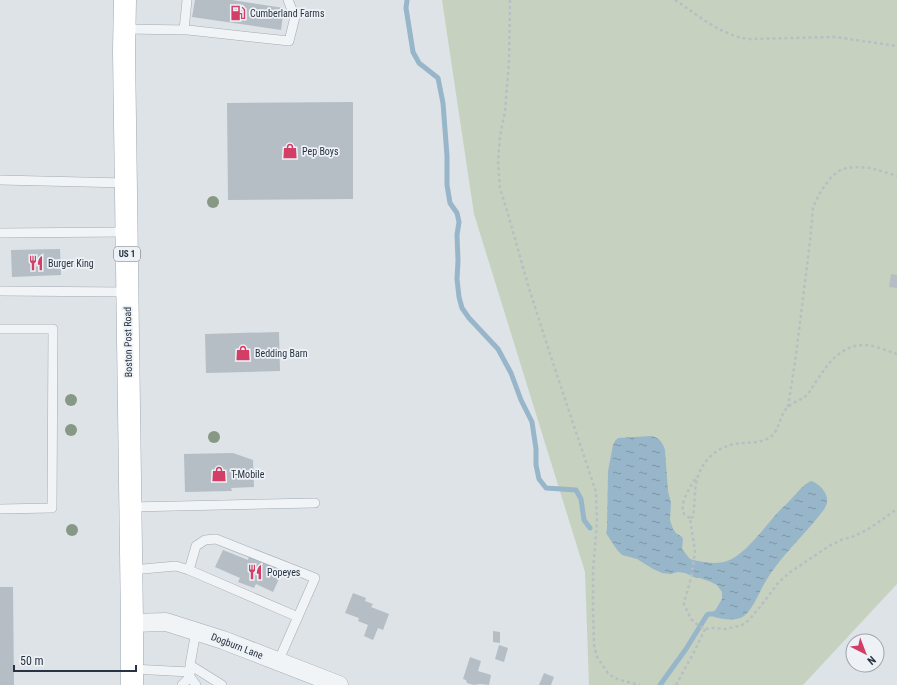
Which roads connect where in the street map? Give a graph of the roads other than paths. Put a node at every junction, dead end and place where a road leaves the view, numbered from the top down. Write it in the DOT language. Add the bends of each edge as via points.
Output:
graph roads {
  1 [pos="125,0"];
  2 [pos="187,0"];
  3 [pos="288,0"];
  4 [pos="125,29"];
  5 [pos="184,30"];
  6 [pos="0,180"];
  7 [pos="126,183"];
  8 [pos="126,232"];
  9 [pos="0,233"];
  10 [pos="0,291"];
  11 [pos="127,292"];
  12 [pos="0,329"];
  13 [pos="315,503"];
  14 [pos="131,507"];
  15 [pos="0,509"];
  16 [pos="132,570"];
  17 [pos="189,570"];
  18 [pos="298,617"];
  19 [pos="132,624"];
  20 [pos="196,631"];
  21 [pos="278,662"];
  22 [pos="190,671"];
  23 [pos="132,677"];
  24 [pos="336,684"];
  25 [pos="182,685"];
  26 [pos="196,685"];
  27 [pos="222,685"];
  1 -- 4 [label="main road, Boston Post Road / US 1"];
  2 -- 5 [label="lane"];
  3 -- 5 [label="lane" via="295,17 289,41"];
  4 -- 5 [label="lane"];
  4 -- 7 [label="main road, Boston Post Road / US 1"];
  6 -- 7 [label="lane"];
  7 -- 8 [label="main road, Boston Post Road / US 1"];
  8 -- 9 [label="lane"];
  8 -- 11 [label="main road, Boston Post Road / US 1"];
  10 -- 11 [label="lane"];
  11 -- 14 [label="main road, Boston Post Road / US 1"];
  12 -- 15 [label="lane" via="52,329 53,336 52,508"];
  13 -- 14 [label="lane"];
  14 -- 16 [label="main road, Boston Post Road / US 1"];
  16 -- 17 [label="lane" via="176,566"];
  16 -- 19 [label="main road, Boston Post Road / US 1"];
  17 -- 18 [label="lane"];
  17 -- 18 [label="lane" via="196,546 205,540 216,539 315,578"];
  18 -- 21 [label="lane"];
  19 -- 20 [label="street, Dogburn Lane" via="166,622"];
  19 -- 23 [label="main road, Boston Post Road / US 1"];
  20 -- 21 [label="street, Dogburn Lane"];
  20 -- 22 [label="lane"];
  21 -- 24 [label="street, Dogburn Lane"];
  22 -- 23 [label="lane"];
  22 -- 25 [label="lane"];
  22 -- 26 [label="lane"];
  22 -- 27 [label="lane"];
}
